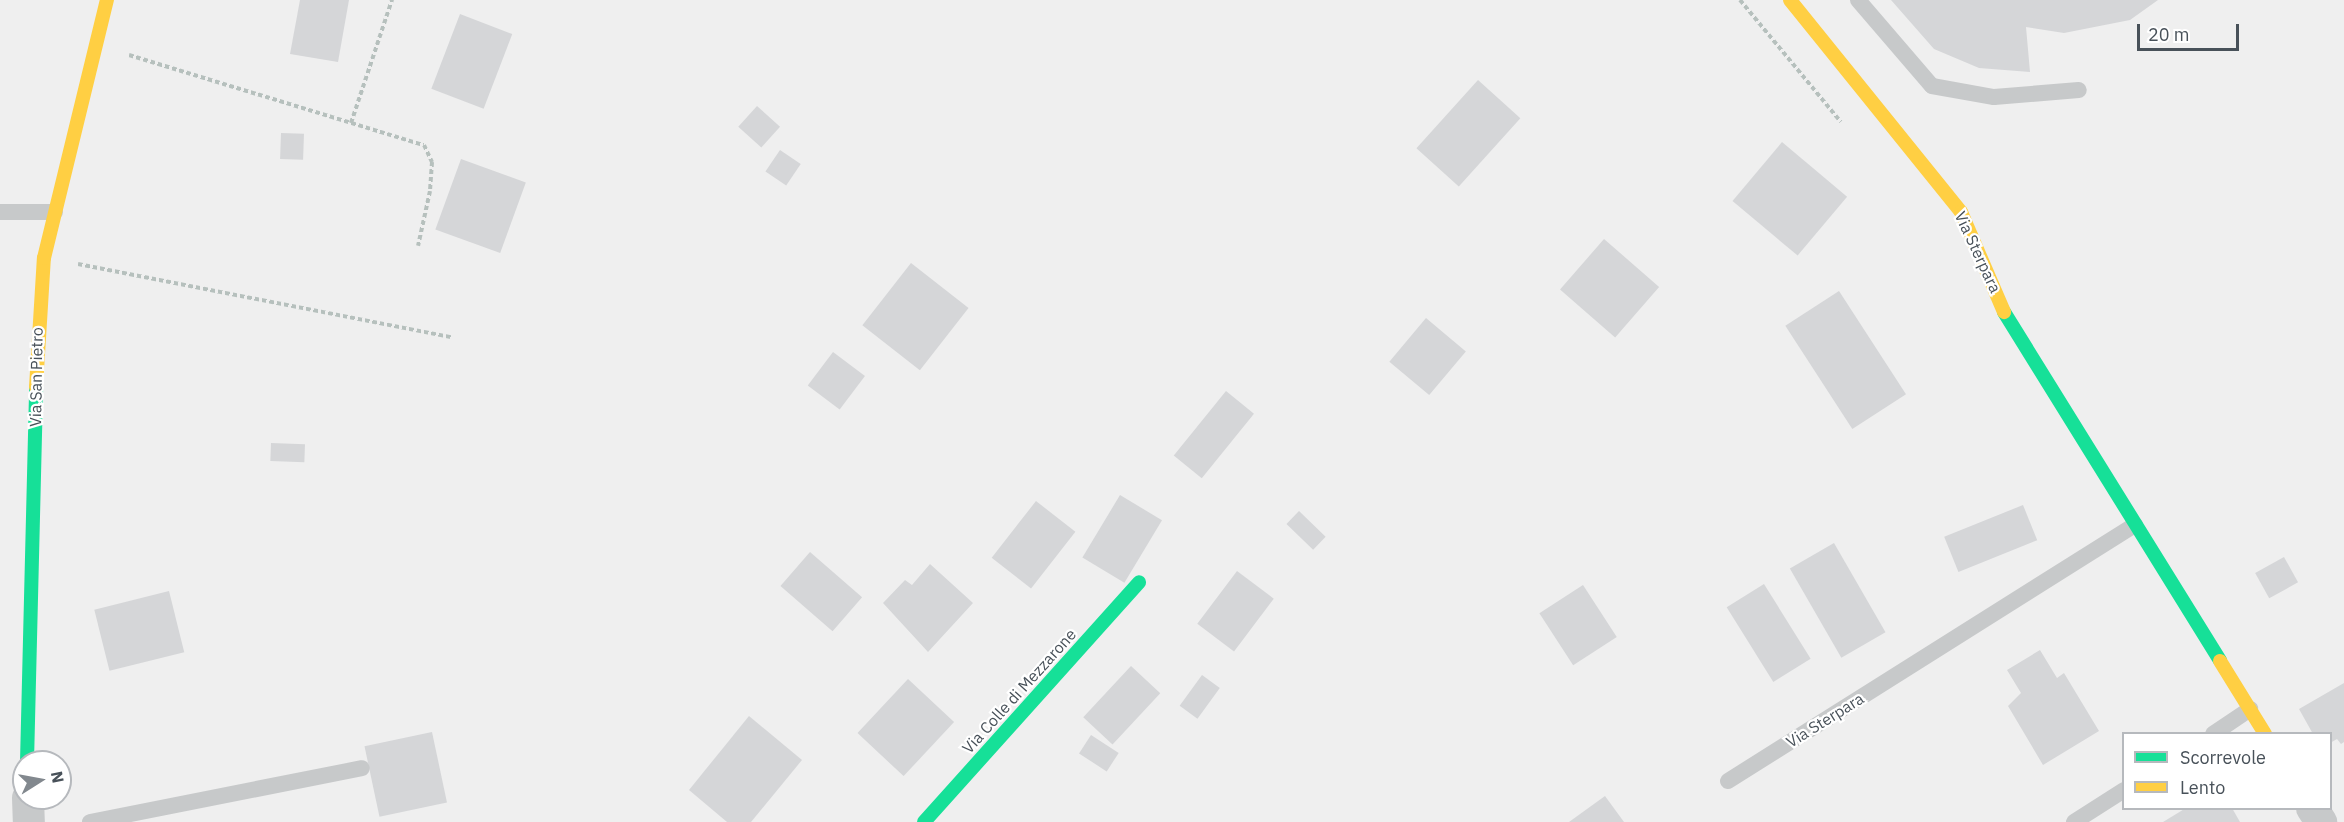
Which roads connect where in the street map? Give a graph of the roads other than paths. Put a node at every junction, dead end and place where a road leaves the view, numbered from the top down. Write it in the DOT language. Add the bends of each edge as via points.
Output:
graph roads {
  1 [pos="107,0"];
  2 [pos="1790,0"];
  3 [pos="1858,0"];
  4 [pos="2079,90"];
  5 [pos="0,212"];
  6 [pos="55,212"];
  7 [pos="2135,525"];
  8 [pos="1139,582"];
  9 [pos="2250,710"];
  10 [pos="2216,732"];
  11 [pos="2264,732"];
  12 [pos="27,750"];
  13 [pos="362,768"];
  14 [pos="1728,781"];
  15 [pos="2122,791"];
  16 [pos="90,822"];
  17 [pos="924,822"];
  18 [pos="2074,822"];
  1 -- 6 [label="street, Via San Pietro"];
  2 -- 7 [label="street, Via Sterpara" via="1961,212 2010,326"];
  3 -- 4 [label="lane" via="1932,86 1994,98"];
  5 -- 6 [label="lane"];
  6 -- 12 [label="street, Via San Pietro" via="44,258 38,319"];
  7 -- 9 [label="street, Via Sterpara"];
  7 -- 14 [label="lane, Via Sterpara"];
  8 -- 17 [label="street, Via Colle di Mezzarone"];
  9 -- 10 [label="lane"];
  9 -- 11 [label="street, Via Sterpara"];
  13 -- 16 [label="lane"];
  15 -- 18 [label="lane"];
}
